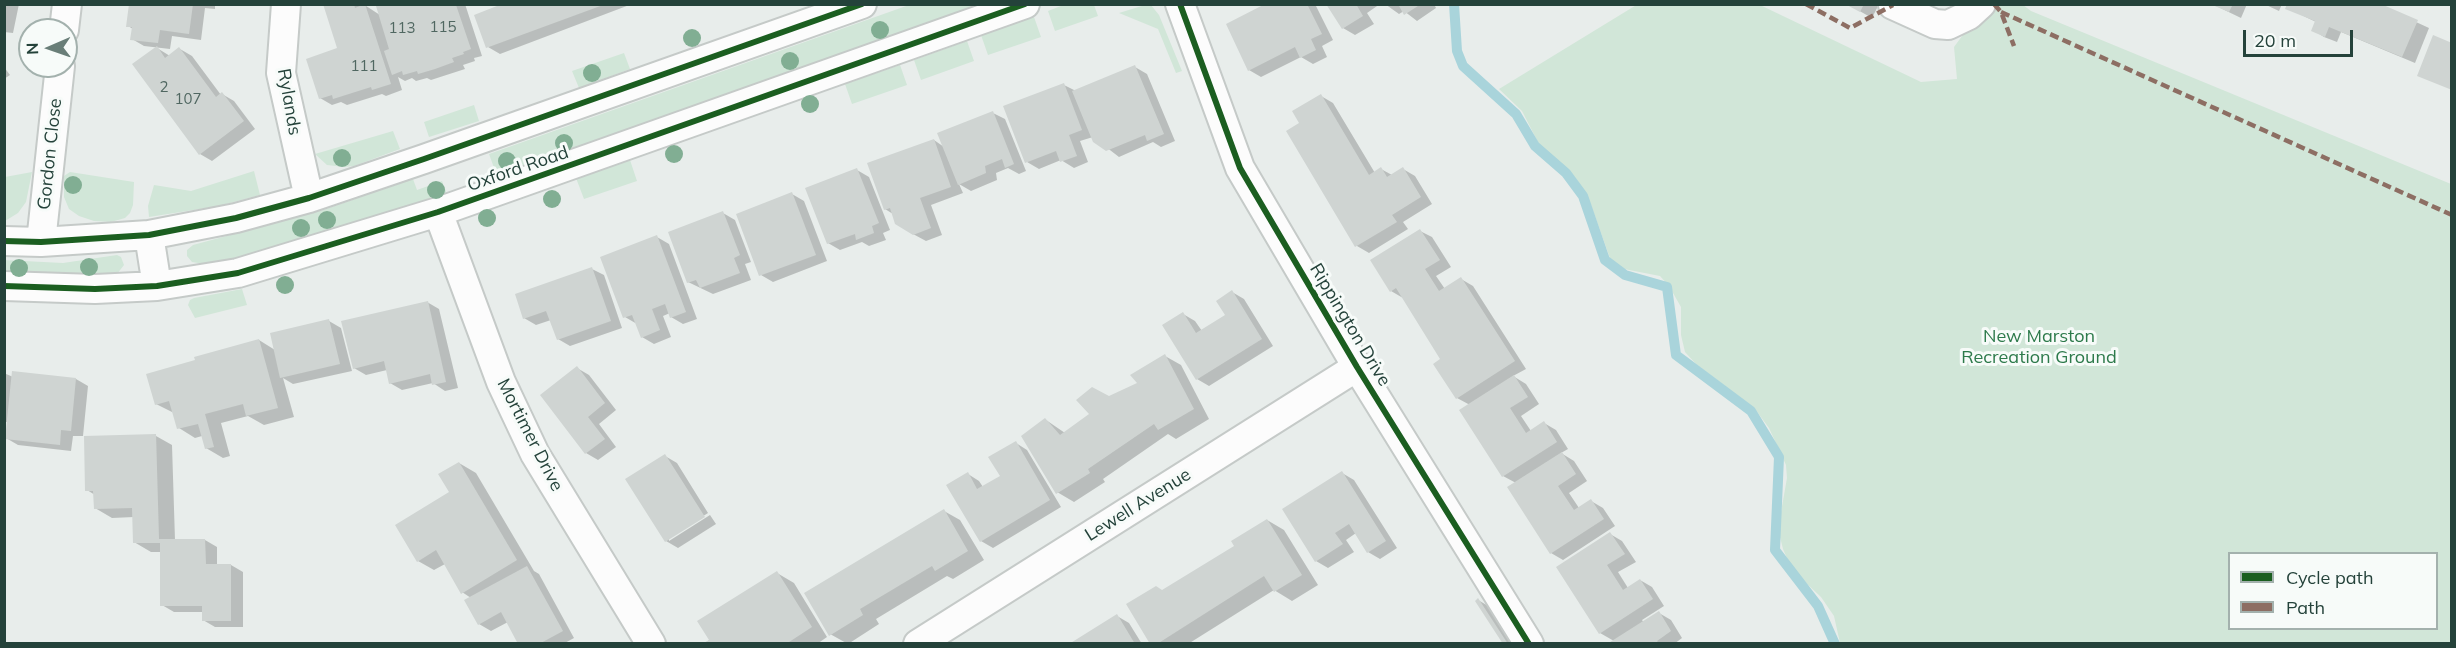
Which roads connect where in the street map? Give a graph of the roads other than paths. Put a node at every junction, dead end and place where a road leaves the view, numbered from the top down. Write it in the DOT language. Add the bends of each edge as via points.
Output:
graph roads {
  1 [pos="286,4"];
  2 [pos="862,4"];
  3 [pos="1025,4"];
  4 [pos="1180,4"];
  5 [pos="1981,4"];
  6 [pos="1893,5"];
  7 [pos="59,78"];
  8 [pos="309,198"];
  9 [pos="438,213"];
  10 [pos="149,235"];
  11 [pos="4,241"];
  12 [pos="41,242"];
  13 [pos="4,286"];
  14 [pos="157,286"];
  15 [pos="1357,367"];
  16 [pos="651,644"];
  17 [pos="918,644"];
  18 [pos="1529,644"];
  1 -- 8 [label="street, Rylands" via="281,73"];
  2 -- 8 [label="street"];
  3 -- 9 [label="street, Oxford Road"];
  4 -- 15 [label="street, Rippington Drive" via="1240,168"];
  5 -- 6 [label="street" via="1948,25 1935,24"];
  7 -- 12 [label="street, Gordon Close"];
  8 -- 10 [label="street" via="236,218"];
  9 -- 14 [label="street, Oxford Road" via="238,273"];
  9 -- 16 [label="street, Mortimer Drive" via="501,382 536,454"];
  10 -- 12 [label="street"];
  10 -- 14 [label="street"];
  11 -- 12 [label="street"];
  13 -- 14 [label="street, Oxford Road"];
  15 -- 17 [label="street, Lewell Avenue"];
  15 -- 18 [label="street, Rippington Drive"];
}
